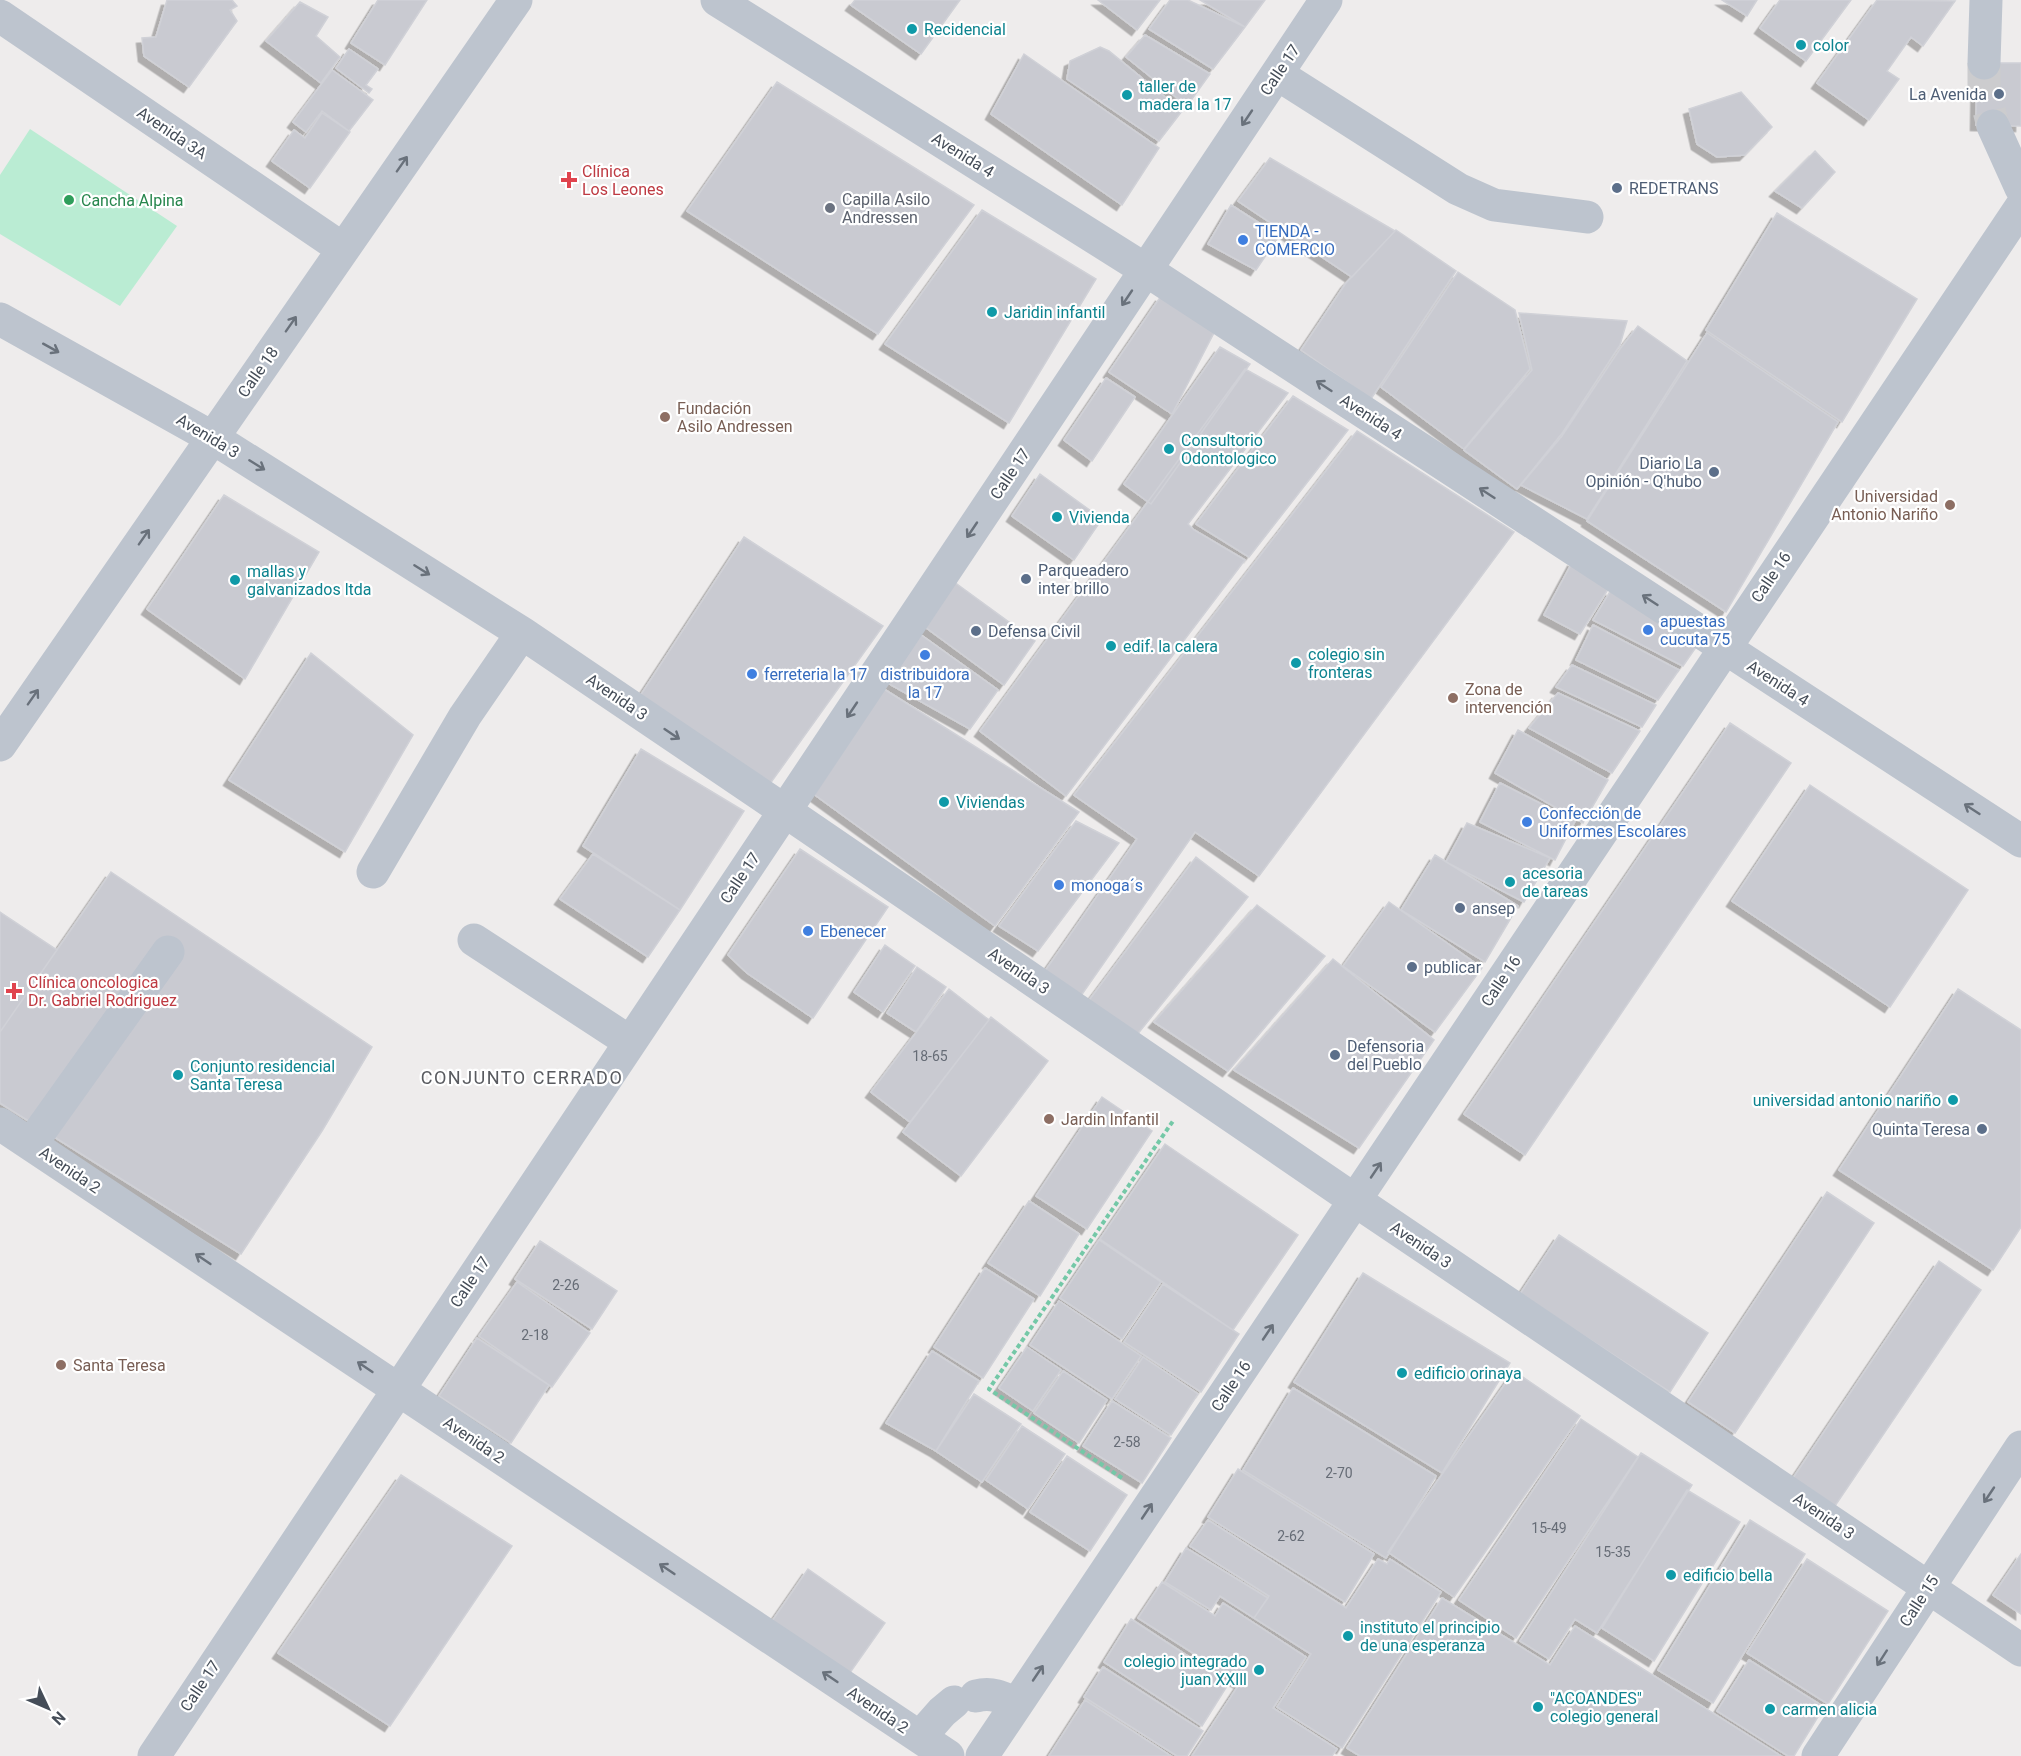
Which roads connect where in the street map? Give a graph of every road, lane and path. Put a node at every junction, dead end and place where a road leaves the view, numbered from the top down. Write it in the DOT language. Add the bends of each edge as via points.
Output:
graph roads {
  1 [pos="516,0"];
  2 [pos="717,0"];
  3 [pos="1326,0"];
  4 [pos="1986,0"];
  5 [pos="0,16"];
  6 [pos="1984,63"];
  7 [pos="1277,74"];
  8 [pos="1993,126"];
  9 [pos="2021,188"];
  10 [pos="2021,207"];
  11 [pos="1587,217"];
  12 [pos="343,249"];
  13 [pos="1146,270"];
  14 [pos="0,319"];
  15 [pos="213,438"];
  16 [pos="522,633"];
  17 [pos="1724,648"];
  18 [pos="0,745"];
  19 [pos="785,810"];
  20 [pos="2021,842"];
  21 [pos="373,872"];
  22 [pos="474,940"];
  23 [pos="168,952"];
  24 [pos="630,1042"];
  25 [pos="1194,1091"];
  26 [pos="0,1124"];
  27 [pos="31,1144"];
  28 [pos="1356,1201"];
  29 [pos="398,1389"];
  30 [pos="2021,1447"];
  31 [pos="1155,1500"];
  32 [pos="1928,1587"];
  33 [pos="2021,1650"];
  34 [pos="1017,1704"];
  35 [pos="920,1737"];
  36 [pos="154,1756"];
  37 [pos="948,1756"];
  38 [pos="982,1756"];
  39 [pos="1818,1756"];
  12 -- 1 [label="street, Calle 18, one-way"];
  2 -- 13 [label="street, Avenida 4"];
  3 -- 7 [label="street, Calle 17"];
  4 -- 6 [label="street"];
  5 -- 12 [label="street, Avenida 3A"];
  7 -- 11 [label="street" via="1458,189 1494,205"];
  7 -- 13 [label="street, Calle 17, one-way"];
  8 -- 9 [label="street"];
  10 -- 17 [label="street, Calle 16"];
  15 -- 12 [label="street, Calle 18, one-way"];
  17 -- 13 [label="street, Avenida 4, one-way"];
  13 -- 19 [label="street, Calle 17, one-way"];
  14 -- 15 [label="street, Avenida 3, one-way"];
  15 -- 16 [label="street, Avenida 3, one-way"];
  18 -- 15 [label="street, Calle 18, one-way"];
  16 -- 19 [label="street, Avenida 3, one-way"];
  16 -- 21 [label="street" via="465,716"];
  20 -- 17 [label="street, Avenida 4, one-way"];
  28 -- 17 [label="street, Calle 16, one-way"];
  19 -- 24 [label="street, Calle 17"];
  19 -- 25 [label="street, Avenida 3"];
  22 -- 24 [label="street"];
  23 -- 27 [label="street"];
  24 -- 29 [label="street, Calle 17"];
  25 -- 28 [label="street, Avenida 3"];
  25 -- 31 [label="path" via="989,1389"];
  26 -- 27 [label="street, Avenida 2"];
  29 -- 27 [label="street, Avenida 2, one-way"];
  31 -- 28 [label="street, Calle 16, one-way"];
  28 -- 32 [label="street, Avenida 3"];
  35 -- 29 [label="street, Avenida 2, one-way"];
  29 -- 36 [label="street, Calle 17"];
  30 -- 32 [label="street, Calle 15, one-way"];
  34 -- 31 [label="street, Calle 16, one-way"];
  32 -- 33 [label="street, Avenida 3"];
  32 -- 39 [label="street, Calle 15, one-way"];
  34 -- 35 [label="street" via="987,1693 965,1699 942,1712"];
  34 -- 38 [label="street, Calle 16"];
  35 -- 37 [label="street, Avenida 2"];
}
